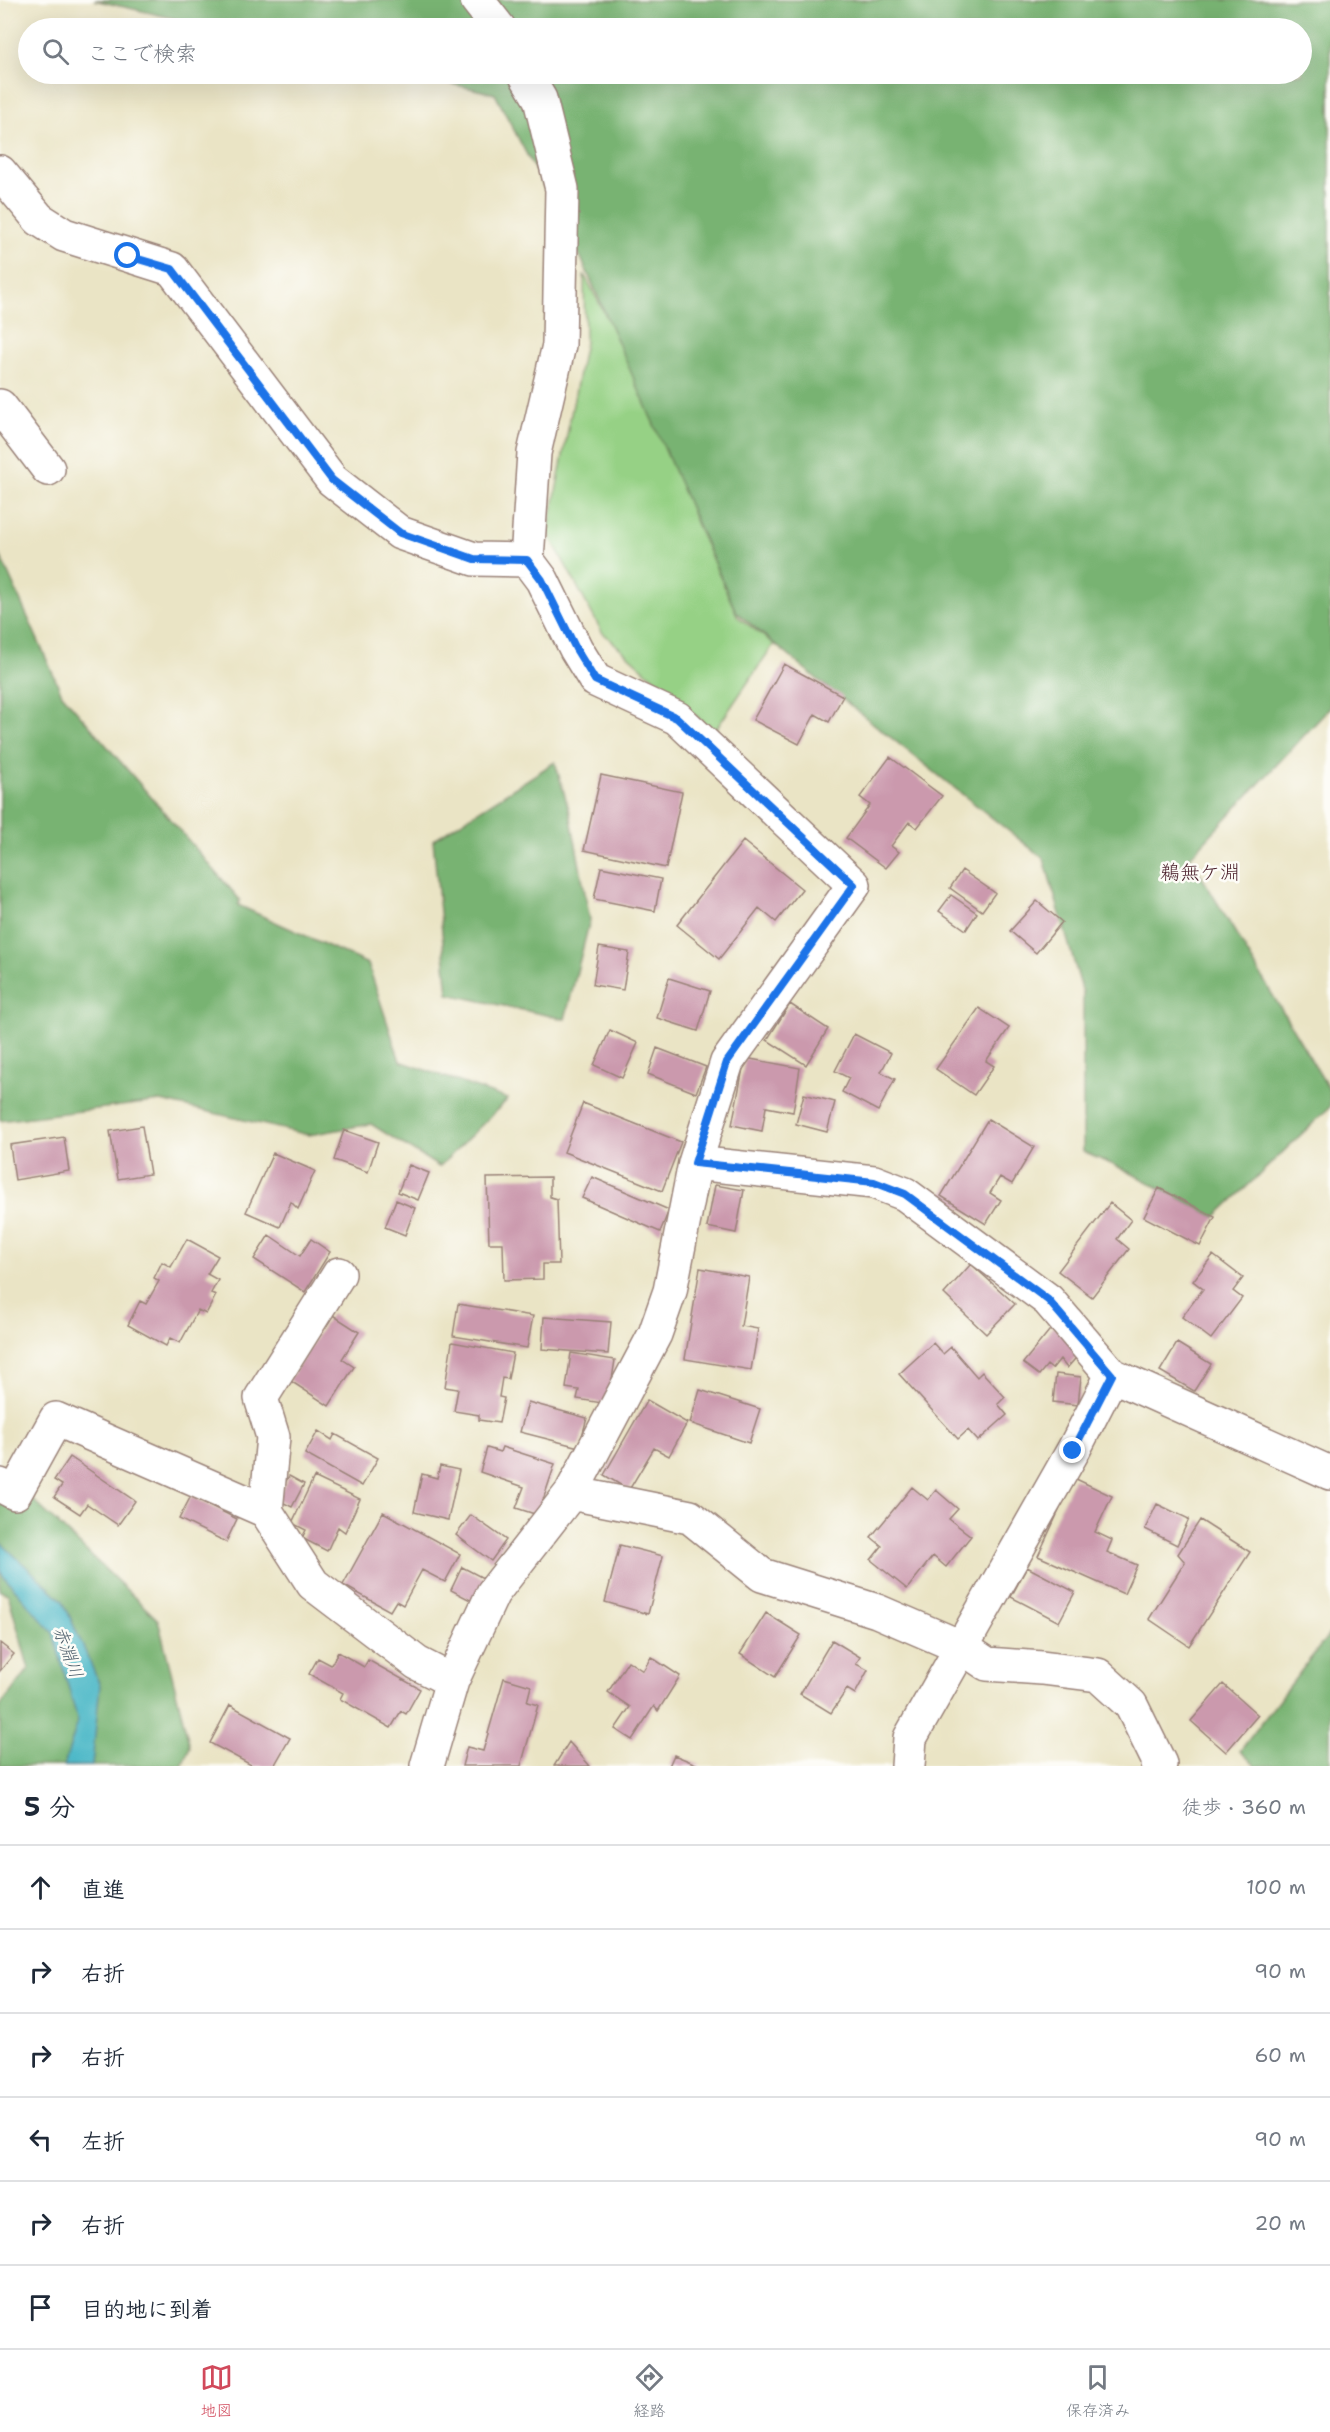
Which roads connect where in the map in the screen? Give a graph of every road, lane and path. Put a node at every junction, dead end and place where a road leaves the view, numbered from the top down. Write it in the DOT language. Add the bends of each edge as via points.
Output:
graph roads {
  1 [pos="477,0"];
  2 [pos="491,18"];
  3 [pos="531,84"];
  4 [pos="0,172"];
  5 [pos="0,406"];
  6 [pos="48,469"];
  7 [pos="527,560"];
  8 [pos="695,1163"];
  9 [pos="339,1274"];
  10 [pos="1112,1375"];
  11 [pos="1330,1473"];
  12 [pos="0,1485"];
  13 [pos="571,1493"];
  14 [pos="266,1512"];
  15 [pos="963,1648"];
  16 [pos="452,1681"];
  17 [pos="427,1766"];
  18 [pos="908,1766"];
  19 [pos="1158,1766"];
  1 -- 2 [label="street"];
  3 -- 7 [label="street" via="540,99 562,189 559,345 534,453"];
  4 -- 7 [label="street" via="39,219 64,235 172,269 332,480 400,533 474,559"];
  5 -- 6 [label="street"];
  7 -- 8 [label="street" via="542,580 595,680 677,718 854,885 727,1062"];
  8 -- 10 [label="street" via="874,1182 905,1194 1048,1300"];
  8 -- 13 [label="street" via="670,1291 655,1334"];
  9 -- 14 [label="street" via="261,1398 273,1437"];
  10 -- 11 [label="street"];
  10 -- 15 [label="street"];
  12 -- 14 [label="street" via="15,1493 56,1419"];
  13 -- 15 [label="street" via="690,1517 762,1575 877,1611"];
  13 -- 16 [label="street" via="493,1593"];
  14 -- 16 [label="street" via="313,1584 417,1663"];
  15 -- 18 [label="street" via="910,1738"];
  15 -- 19 [label="street" via="987,1664 1098,1676 1131,1705"];
  16 -- 17 [label="street"];
}
